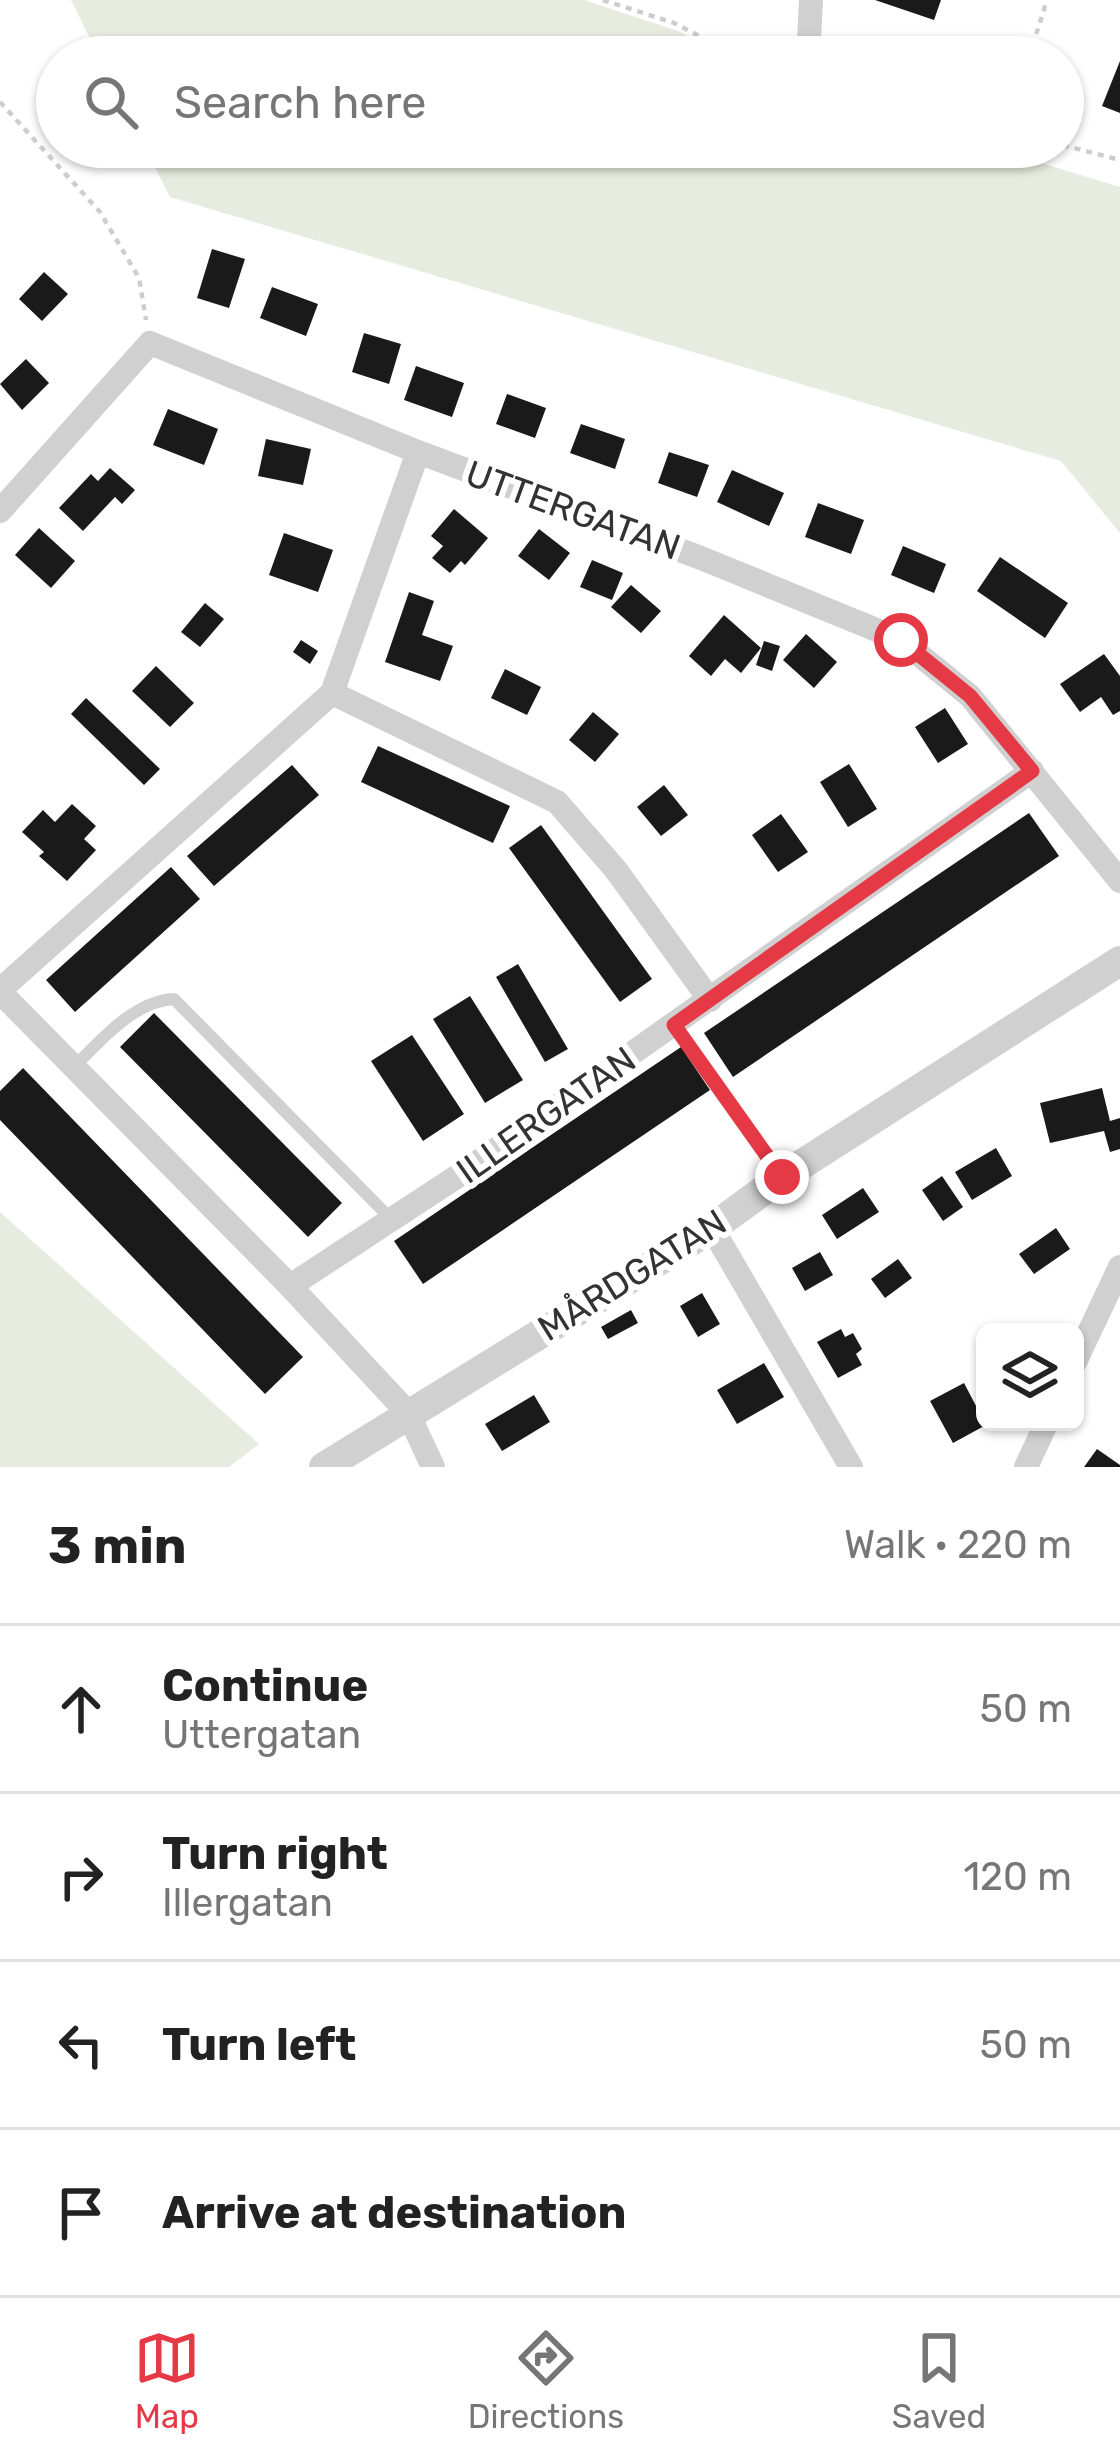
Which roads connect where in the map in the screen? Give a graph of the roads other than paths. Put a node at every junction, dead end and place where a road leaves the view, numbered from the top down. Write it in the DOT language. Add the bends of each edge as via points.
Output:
graph roads {
  1 [pos="811,0"];
  2 [pos="809,36"];
  3 [pos="418,452"];
  4 [pos="0,511"];
  5 [pos="332,693"];
  6 [pos="1032,771"];
  7 [pos="1120,881"];
  8 [pos="1120,961"];
  9 [pos="0,991"];
  10 [pos="710,1000"];
  11 [pos="74,1067"];
  12 [pos="392,1220"];
  13 [pos="712,1228"];
  14 [pos="1120,1268"];
  15 [pos="290,1286"];
  16 [pos="1084,1344"];
  17 [pos="408,1413"];
  18 [pos="1043,1431"];
  19 [pos="324,1467"];
  20 [pos="433,1467"];
  21 [pos="851,1467"];
  22 [pos="1026,1467"];
  1 -- 2 [label="street"];
  3 -- 4 [label="street, UTTERGATAN" via="150,344"];
  3 -- 5 [label="street"];
  3 -- 6 [label="street, UTTERGATAN" via="901,640 970,696"];
  5 -- 9 [label="street"];
  5 -- 10 [label="street" via="557,802"];
  6 -- 7 [label="street, UTTERGATAN"];
  6 -- 10 [label="street, ILLERGATAN"];
  8 -- 13 [label="street, MÅRDGATAN"];
  9 -- 11 [label="street"];
  10 -- 12 [label="street, ILLERGATAN"];
  11 -- 12 [label="lane" via="120,1023 174,999"];
  11 -- 15 [label="street"];
  12 -- 15 [label="street, ILLERGATAN"];
  13 -- 17 [label="street, MÅRDGATAN"];
  13 -- 21 [label="street"];
  14 -- 16 [label="street"];
  15 -- 17 [label="street"];
  17 -- 19 [label="street, MÅRDGATAN"];
  17 -- 20 [label="street"];
  18 -- 22 [label="street"];
}
